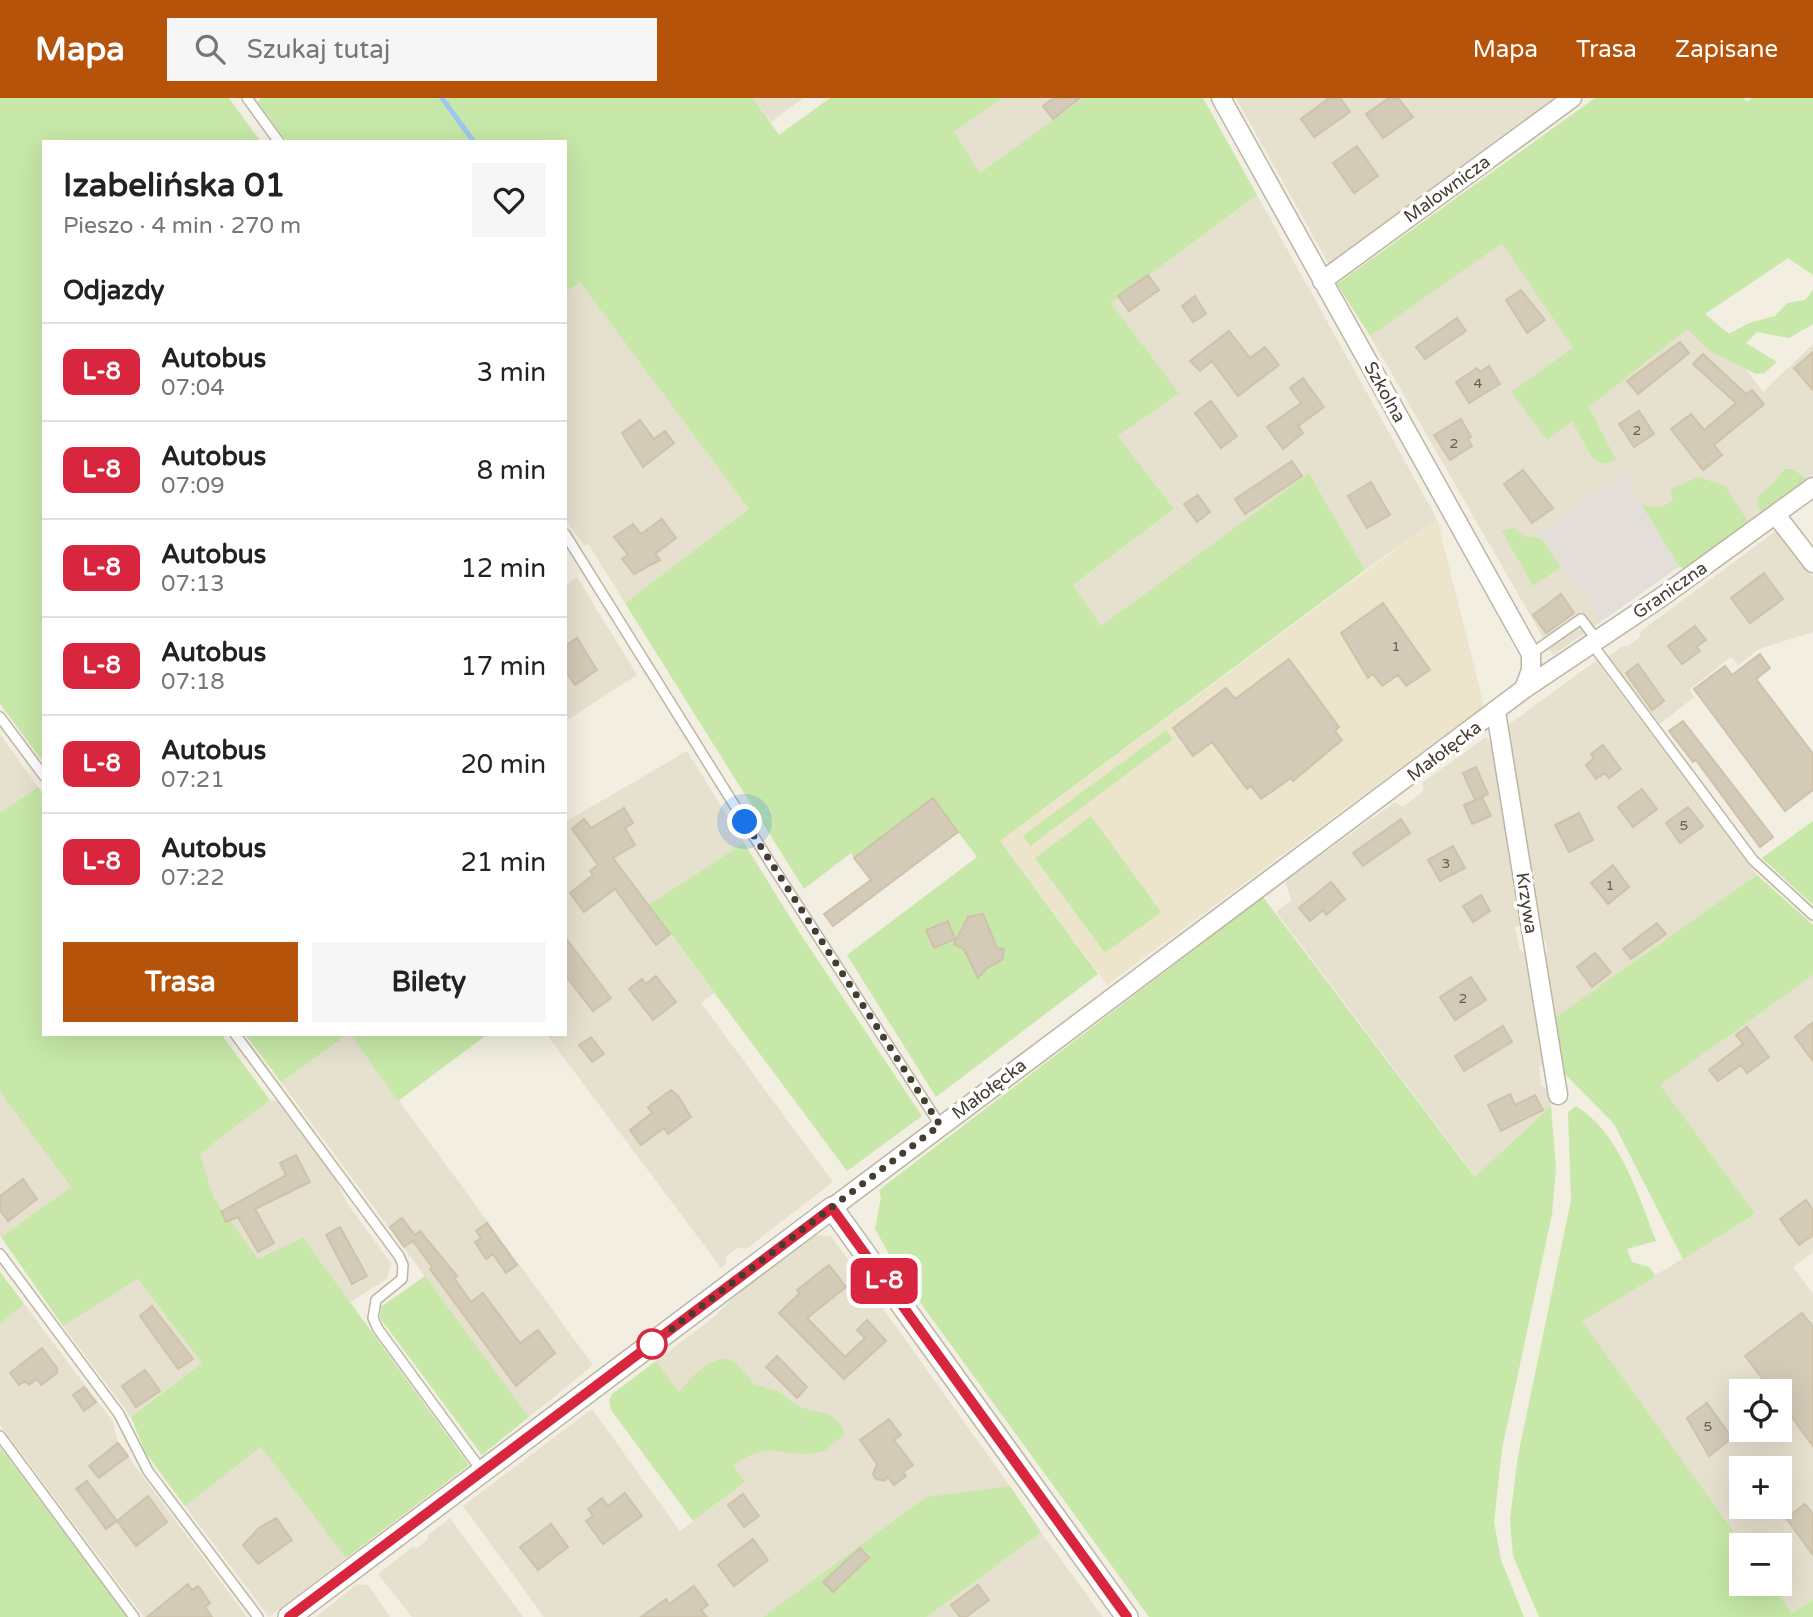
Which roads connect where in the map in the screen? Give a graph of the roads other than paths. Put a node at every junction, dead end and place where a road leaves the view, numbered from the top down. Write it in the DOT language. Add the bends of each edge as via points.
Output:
graph roads {
  1 [pos="247,98"];
  2 [pos="1221,98"];
  3 [pos="1572,98"];
  4 [pos="278,140"];
  5 [pos="1322,281"];
  6 [pos="1813,487"];
  7 [pos="1776,515"];
  8 [pos="567,537"];
  9 [pos="1813,563"];
  10 [pos="1594,641"];
  11 [pos="1531,654"];
  12 [pos="1524,689"];
  13 [pos="1496,712"];
  14 [pos="0,717"];
  15 [pos="42,773"];
  16 [pos="1813,915"];
  17 [pos="236,1036"];
  18 [pos="1558,1095"];
  19 [pos="940,1125"];
  20 [pos="832,1208"];
  21 [pos="0,1254"];
  22 [pos="0,1436"];
  23 [pos="482,1471"];
  24 [pos="293,1616"];
  25 [pos="134,1617"];
  26 [pos="258,1617"];
  27 [pos="1127,1617"];
  1 -- 4 [label="lane"];
  2 -- 5 [label="street, Szkolna"];
  3 -- 5 [label="street, Malownicza"];
  5 -- 11 [label="street, Szkolna"];
  6 -- 7 [label="street, Graniczna"];
  7 -- 9 [label="street"];
  7 -- 10 [label="street, Graniczna"];
  8 -- 19 [label="lane"];
  10 -- 11 [label="lane" via="1581,619"];
  10 -- 12 [label="street, Graniczna"];
  10 -- 16 [label="lane" via="1753,860"];
  11 -- 12 [label="street"];
  12 -- 13 [label="street, Małołęcka"];
  13 -- 18 [label="street, Krzywa"];
  13 -- 19 [label="street, Małołęcka"];
  14 -- 15 [label="lane"];
  17 -- 23 [label="lane" via="399,1256 402,1279 376,1300 373,1308 377,1329"];
  19 -- 20 [label="street, Małołęcka"];
  20 -- 23 [label="street, Małołęcka"];
  20 -- 27 [label="street"];
  21 -- 26 [label="lane" via="119,1414 148,1471"];
  22 -- 25 [label="lane"];
  23 -- 24 [label="street, Małołęcka"];
}
